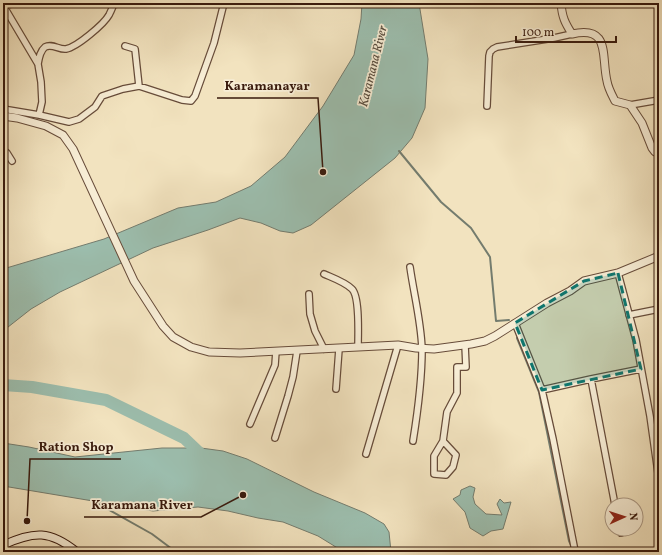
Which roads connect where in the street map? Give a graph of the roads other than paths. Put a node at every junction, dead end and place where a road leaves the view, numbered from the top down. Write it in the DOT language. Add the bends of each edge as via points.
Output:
graph roads {
  1 [pos="15,3"];
  2 [pos="114,3"];
  3 [pos="224,3"];
  4 [pos="561,3"];
  5 [pos="3,5"];
  6 [pos="572,34"];
  7 [pos="125,46"];
  8 [pos="38,64"];
  9 [pos="139,86"];
  10 [pos="659,100"];
  11 [pos="630,105"];
  12 [pos="487,106"];
  13 [pos="3,109"];
  14 [pos="39,115"];
  15 [pos="3,116"];
  16 [pos="3,150"];
  17 [pos="659,152"];
  18 [pos="12,161"];
  19 [pos="659,256"];
  20 [pos="410,267"];
  21 [pos="618,273"];
  22 [pos="324,274"];
  23 [pos="309,294"];
  24 [pos="659,309"];
  25 [pos="629,315"];
  26 [pos="515,323"];
  27 [pos="398,345"];
  28 [pos="465,345"];
  29 [pos="358,347"];
  30 [pos="422,348"];
  31 [pos="324,349"];
  32 [pos="339,349"];
  33 [pos="297,350"];
  34 [pos="276,351"];
  35 [pos="641,369"];
  36 [pos="591,379"];
  37 [pos="336,389"];
  38 [pos="542,390"];
  39 [pos="250,424"];
  40 [pos="275,438"];
  41 [pos="413,441"];
  42 [pos="442,441"];
  43 [pos="656,445"];
  44 [pos="366,454"];
  45 [pos="659,480"];
  46 [pos="613,497"];
  47 [pos="4,544"];
  48 [pos="576,551"];
  49 [pos="7,552"];
  50 [pos="77,552"];
  1 -- 5 [label="street"];
  2 -- 8 [label="street" via="109,15 86,38 64,49 49,45 40,54"];
  3 -- 9 [label="street" via="212,50 191,101"];
  4 -- 6 [label="street" via="564,22"];
  5 -- 8 [label="street"];
  6 -- 11 [label="street" via="594,34 602,42 607,82 615,102"];
  6 -- 12 [label="street" via="493,49 489,56"];
  7 -- 9 [label="street" via="135,48"];
  8 -- 14 [label="street" via="42,102"];
  9 -- 14 [label="street" via="102,96 95,107 79,119 69,122"];
  10 -- 11 [label="street"];
  11 -- 17 [label="street" via="642,123 652,148"];
  13 -- 14 [label="street"];
  15 -- 34 [label="street" via="46,126 63,135 73,149 134,281 173,337 191,347 209,352"];
  16 -- 18 [label="street"];
  19 -- 21 [label="street"];
  20 -- 30 [label="street"];
  21 -- 25 [label="street"];
  21 -- 26 [label="street" via="584,281"];
  22 -- 29 [label="street" via="352,288 355,293"];
  23 -- 31 [label="street" via="310,314"];
  24 -- 25 [label="street"];
  25 -- 35 [label="street"];
  26 -- 28 [label="street" via="485,341"];
  26 -- 38 [label="street"];
  27 -- 29 [label="street"];
  27 -- 30 [label="street"];
  27 -- 44 [label="street"];
  28 -- 30 [label="street"];
  28 -- 42 [label="street" via="466,367 457,367 457,393 447,412"];
  29 -- 32 [label="street"];
  30 -- 41 [label="street" via="422,371"];
  31 -- 32 [label="street"];
  31 -- 33 [label="street"];
  32 -- 37 [label="street"];
  33 -- 34 [label="street"];
  33 -- 40 [label="street" via="293,377"];
  34 -- 39 [label="street" via="275,365"];
  35 -- 36 [label="street"];
  35 -- 43 [label="street"];
  36 -- 38 [label="street"];
  36 -- 46 [label="street"];
  38 -- 48 [label="street"];
  42 -- 42 [label="street" via="434,456 434,474 446,475 454,467 456,454"];
  43 -- 45 [label="street"];
  47 -- 49 [label="street"];
  47 -- 50 [label="street" via="33,534 45,535 56,538"];
}
